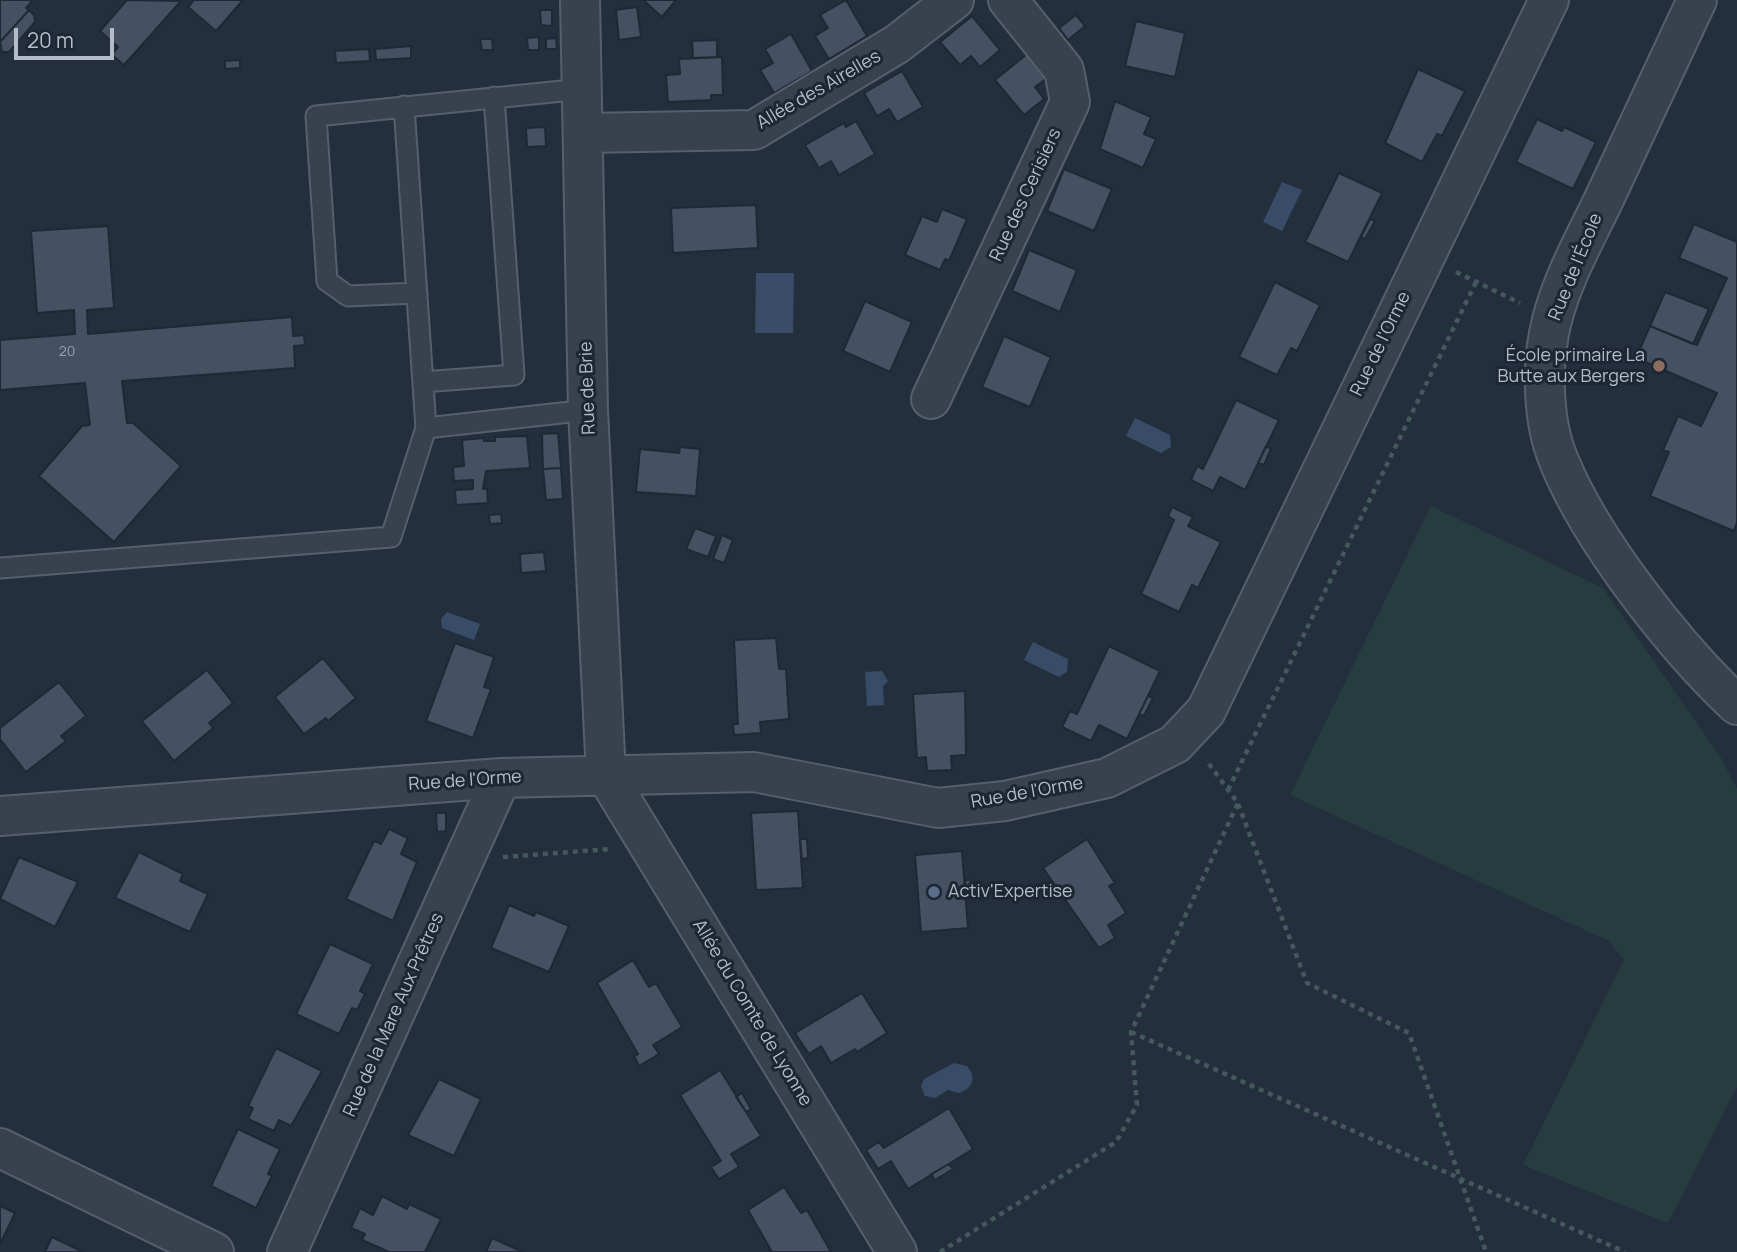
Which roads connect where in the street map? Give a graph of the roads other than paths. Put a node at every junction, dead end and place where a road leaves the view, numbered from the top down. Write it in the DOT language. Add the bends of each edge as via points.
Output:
graph roads {
  1 [pos="580,0"];
  2 [pos="954,0"];
  3 [pos="1008,0"];
  4 [pos="1549,0"];
  5 [pos="1697,0"];
  6 [pos="582,89"];
  7 [pos="495,97"];
  8 [pos="404,106"];
  9 [pos="584,133"];
  10 [pos="417,293"];
  11 [pos="423,382"];
  12 [pos="931,399"];
  13 [pos="588,410"];
  14 [pos="426,428"];
  15 [pos="0,569"];
  16 [pos="1737,705"];
  17 [pos="606,775"];
  18 [pos="501,778"];
  19 [pos="0,816"];
  20 [pos="0,1148"];
  21 [pos="214,1252"];
  22 [pos="287,1252"];
  23 [pos="897,1252"];
  1 -- 6 [label="street, Rue de Brie"];
  2 -- 9 [label="street, Allée des Airelles" via="897,44 754,130"];
  3 -- 12 [label="street, Rue des Cerisiers" via="1064,70 1070,102"];
  4 -- 17 [label="street, Rue de l'Orme" via="1206,711 1175,744 1107,778 1005,801 938,808 754,772"];
  5 -- 16 [label="street, Rue de l'École" via="1552,319 1546,407 1558,460 1584,511 1630,579 1707,677"];
  6 -- 7 [label="lane"];
  6 -- 9 [label="street, Rue de Brie"];
  7 -- 8 [label="lane"];
  7 -- 11 [label="lane" via="514,375"];
  8 -- 10 [label="lane"];
  8 -- 10 [label="lane" via="316,116 327,281 348,296"];
  9 -- 13 [label="street, Rue de Brie"];
  10 -- 11 [label="lane"];
  11 -- 14 [label="lane"];
  13 -- 14 [label="lane"];
  13 -- 17 [label="street, Rue de Brie"];
  14 -- 15 [label="lane" via="391,537"];
  17 -- 18 [label="street, Rue de l'Orme"];
  17 -- 23 [label="street, Allée du Comte de Lyonne"];
  18 -- 19 [label="street, Rue de l'Orme"];
  18 -- 22 [label="street, Rue de la Mare Aux Prêtres"];
  20 -- 21 [label="street"];
}
